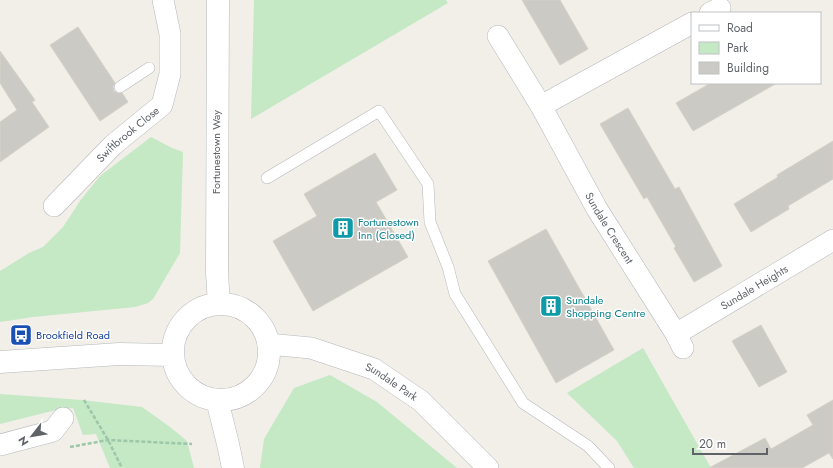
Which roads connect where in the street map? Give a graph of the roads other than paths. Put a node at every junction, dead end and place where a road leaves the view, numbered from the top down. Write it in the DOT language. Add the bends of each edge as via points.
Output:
graph roads {
  1 [pos="163,0"];
  2 [pos="218,0"];
  3 [pos="691,24"];
  4 [pos="498,36"];
  5 [pos="149,68"];
  6 [pos="120,87"];
  7 [pos="541,106"];
  8 [pos="266,178"];
  9 [pos="54,206"];
  10 [pos="833,240"];
  11 [pos="219,304"];
  12 [pos="680,341"];
  13 [pos="268,344"];
  14 [pos="173,355"];
  15 [pos="0,362"];
  16 [pos="217,400"];
  17 [pos="63,418"];
  18 [pos="0,445"];
  19 [pos="233,468"];
  20 [pos="488,468"];
  21 [pos="609,468"];
  1 -- 9 [label="street, Swiftbrook Close" via="170,34 170,74 162,105 113,145"];
  2 -- 11 [label="street, Fortunestown Way" via="216,113"];
  3 -- 7 [label="street"];
  4 -- 7 [label="street, Sundale Crescent"];
  5 -- 6 [label="lane"];
  7 -- 12 [label="street, Sundale Crescent" via="597,209"];
  8 -- 21 [label="lane" via="379,110 428,184 430,222 448,267 455,294 523,403 588,446"];
  10 -- 12 [label="street, Sundale Heights"];
  11 -- 13 [label="street" via="245,311 256,319 264,331"];
  11 -- 14 [label="street" via="191,315 181,326 175,340"];
  13 -- 16 [label="street" via="269,358 265,373 257,385 232,399"];
  13 -- 20 [label="street, Sundale Park" via="311,348 374,370 420,401"];
  14 -- 15 [label="street" via="119,354"];
  14 -- 16 [label="street" via="177,371 186,386 201,396"];
  16 -- 19 [label="street"];
  17 -- 18 [label="street" via="53,431"];
}
